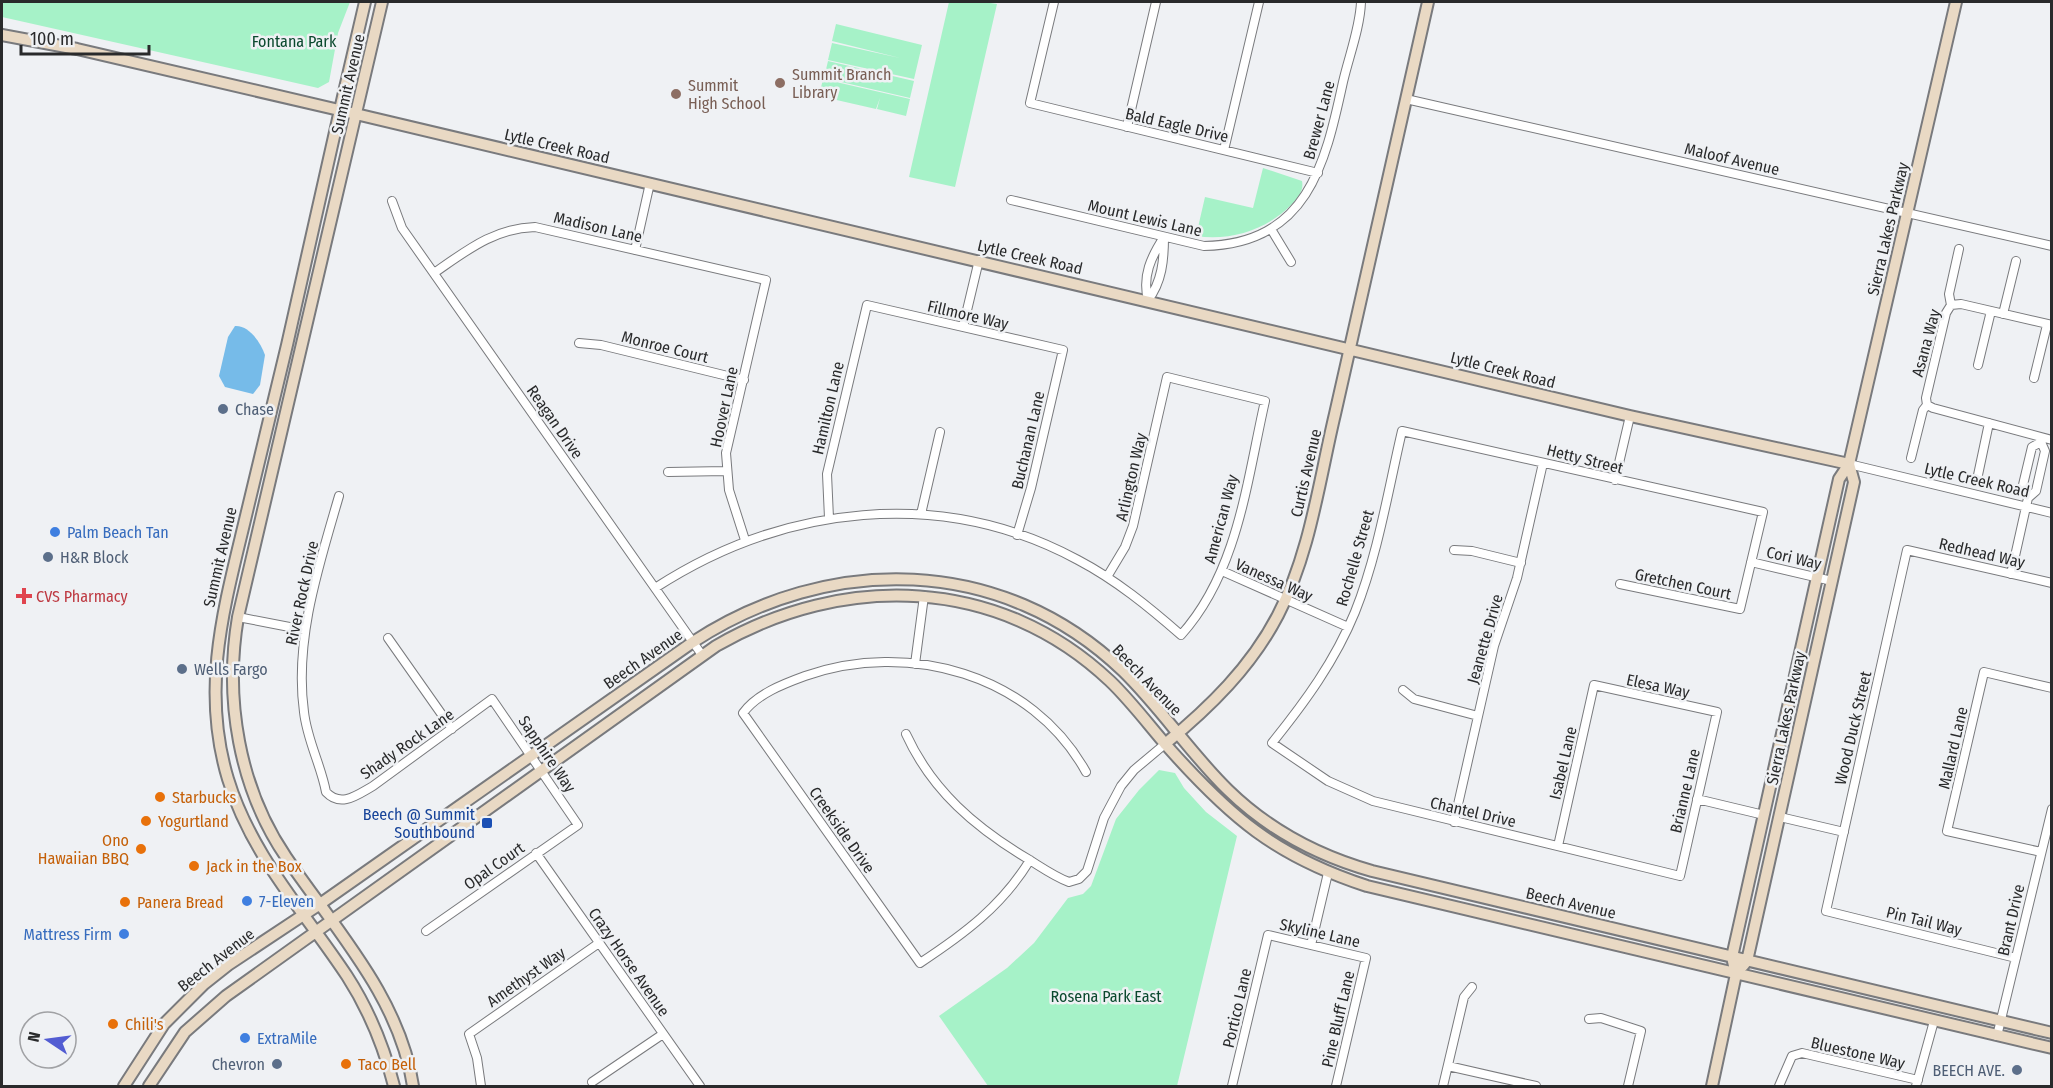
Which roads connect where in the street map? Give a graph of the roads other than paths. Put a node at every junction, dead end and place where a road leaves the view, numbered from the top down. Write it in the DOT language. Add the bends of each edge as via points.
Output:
graph roads {
  1 [pos="365,2"];
  2 [pos="382,2"];
  3 [pos="1054,2"];
  4 [pos="1156,2"];
  5 [pos="1259,2"];
  6 [pos="1361,2"];
  7 [pos="1428,2"];
  8 [pos="1956,2"];
  9 [pos="2,35"];
  10 [pos="1406,99"];
  11 [pos="339,110"];
  12 [pos="357,114"];
  13 [pos="1127,127"];
  14 [pos="1224,150"];
  15 [pos="1318,173"];
  16 [pos="650,183"];
  17 [pos="1011,200"];
  18 [pos="392,201"];
  19 [pos="1907,213"];
  20 [pos="1271,229"];
  21 [pos="1164,237"];
  22 [pos="2052,246"];
  23 [pos="1959,249"];
  24 [pos="635,250"];
  25 [pos="979,260"];
  26 [pos="2016,261"];
  27 [pos="1291,262"];
  28 [pos="434,273"];
  29 [pos="766,280"];
  30 [pos="1148,300"];
  31 [pos="867,304"];
  32 [pos="1951,305"];
  33 [pos="1991,311"];
  34 [pos="2003,314"];
  35 [pos="2049,325"];
  36 [pos="963,327"];
  37 [pos="579,343"];
  38 [pos="1351,348"];
  39 [pos="1063,350"];
  40 [pos="1978,365"];
  41 [pos="2034,378"];
  42 [pos="744,380"];
  43 [pos="1265,401"];
  44 [pos="1927,402"];
  45 [pos="1629,416"];
  46 [pos="1989,423"];
  47 [pos="1402,431"];
  48 [pos="940,432"];
  49 [pos="2041,440"];
  50 [pos="2052,440"];
  51 [pos="1911,458"];
  52 [pos="1543,463"];
  53 [pos="1849,464"];
  54 [pos="726,471"];
  55 [pos="668,472"];
  56 [pos="1978,475"];
  57 [pos="1615,480"];
  58 [pos="339,496"];
  59 [pos="2027,502"];
  60 [pos="2052,513"];
  61 [pos="921,514"];
  62 [pos="829,518"];
  63 [pos="1017,535"];
  64 [pos="744,540"];
  65 [pos="1454,550"];
  66 [pos="1907,550"];
  67 [pos="1751,561"];
  68 [pos="1521,563"];
  69 [pos="1222,571"];
  70 [pos="2011,574"];
  71 [pos="1107,577"];
  72 [pos="1816,577"];
  73 [pos="1832,580"];
  74 [pos="2052,583"];
  75 [pos="1620,584"];
  76 [pos="655,588"];
  77 [pos="924,596"];
  78 [pos="1285,600"];
  79 [pos="238,617"];
  80 [pos="1348,627"];
  81 [pos="305,630"];
  82 [pos="388,638"];
  83 [pos="693,642"];
  84 [pos="702,655"];
  85 [pos="915,664"];
  86 [pos="1594,685"];
  87 [pos="2052,688"];
  88 [pos="1403,690"];
  89 [pos="492,699"];
  90 [pos="1717,712"];
  91 [pos="1478,716"];
  92 [pos="452,729"];
  93 [pos="1178,734"];
  94 [pos="906,735"];
  95 [pos="1272,743"];
  96 [pos="1165,744"];
  97 [pos="532,756"];
  98 [pos="541,769"];
  99 [pos="1086,772"];
  100 [pos="333,799"];
  101 [pos="1697,799"];
  102 [pos="2052,809"];
  103 [pos="1764,815"];
  104 [pos="1780,817"];
  105 [pos="1454,822"];
  106 [pos="578,825"];
  107 [pos="1844,832"];
  108 [pos="1558,846"];
  109 [pos="2041,852"];
  110 [pos="536,853"];
  111 [pos="1030,860"];
  112 [pos="1328,873"];
  113 [pos="1680,876"];
  114 [pos="320,904"];
  115 [pos="1826,911"];
  116 [pos="303,914"];
  117 [pos="332,920"];
  118 [pos="426,931"];
  119 [pos="316,932"];
  120 [pos="1268,935"];
  121 [pos="599,943"];
  122 [pos="1311,945"];
  123 [pos="1732,957"];
  124 [pos="1366,958"];
  125 [pos="2016,958"];
  126 [pos="1747,961"];
  127 [pos="1736,974"];
  128 [pos="1472,987"];
  129 [pos="1589,1019"];
  130 [pos="2001,1020"];
  131 [pos="1934,1021"];
  132 [pos="2051,1033"];
  133 [pos="663,1034"];
  134 [pos="1997,1036"];
  135 [pos="2050,1048"];
  136 [pos="1448,1066"];
  137 [pos="592,1082"];
  138 [pos="1917,1083"];
  139 [pos="124,1086"];
  140 [pos="149,1086"];
  141 [pos="394,1086"];
  142 [pos="413,1086"];
  143 [pos="481,1086"];
  144 [pos="700,1086"];
  145 [pos="1232,1086"];
  146 [pos="1336,1086"];
  147 [pos="1443,1086"];
  148 [pos="1536,1086"];
  149 [pos="1628,1086"];
  150 [pos="1712,1086"];
  151 [pos="1779,1086"];
  1 -- 11 [label="main road, Summit Avenue"];
  2 -- 12 [label="main road, Summit Avenue"];
  3 -- 13 [label="street, Bald Eagle Drive" via="1030,104"];
  4 -- 13 [label="street"];
  5 -- 14 [label="street"];
  6 -- 15 [label="street, Brewer Lane" via="1329,143"];
  7 -- 10 [label="main road, Curtis Avenue"];
  8 -- 19 [label="main road, Sierra Lakes Parkway"];
  9 -- 11 [label="main road, Lytle Creek Road"];
  10 -- 19 [label="street, Maloof Avenue"];
  10 -- 38 [label="main road, Curtis Avenue"];
  11 -- 12 [label="main road, Lytle Creek Road"];
  11 -- 116 [label="main road, Summit Avenue" via="224,605 214,666 219,740 233,794 264,861"];
  12 -- 16 [label="main road, Lytle Creek Road"];
  12 -- 79 [label="main road, Summit Avenue"];
  13 -- 14 [label="street, Bald Eagle Drive"];
  14 -- 15 [label="street, Bald Eagle Drive"];
  15 -- 20 [label="street, Brewer Lane" via="1306,197"];
  16 -- 24 [label="street"];
  16 -- 25 [label="main road, Lytle Creek Road"];
  17 -- 21 [label="street, Mount Lewis Lane"];
  18 -- 28 [label="street, Reagan Drive" via="402,228"];
  19 -- 22 [label="street, Maloof Avenue"];
  19 -- 53 [label="main road, Sierra Lakes Parkway"];
  20 -- 21 [label="street, Mount Lewis Lane" via="1250,239 1218,245 1204,246"];
  20 -- 27 [label="street"];
  21 -- 30 [label="street" via="1157,289"];
  21 -- 30 [label="street" via="1152,256 1144,286"];
  23 -- 32 [label="street" via="1949,294"];
  24 -- 28 [label="street, Madison Lane" via="551,230 521,228 482,240"];
  24 -- 29 [label="street, Madison Lane"];
  25 -- 30 [label="main road, Lytle Creek Road"];
  25 -- 36 [label="street"];
  26 -- 34 [label="street"];
  28 -- 76 [label="street, Reagan Drive"];
  29 -- 42 [label="street, Hoover Lane"];
  30 -- 38 [label="main road, Lytle Creek Road"];
  31 -- 36 [label="street, Fillmore Way"];
  31 -- 62 [label="street, Hamilton Lane" via="827,474"];
  32 -- 33 [label="street, Asana Way"];
  32 -- 44 [label="street, Asana Way"];
  33 -- 34 [label="street, Asana Way"];
  33 -- 40 [label="street"];
  34 -- 35 [label="street, Asana Way"];
  35 -- 41 [label="street"];
  36 -- 39 [label="street, Fillmore Way"];
  37 -- 42 [label="street, Monroe Court"];
  38 -- 45 [label="main road, Lytle Creek Road"];
  38 -- 78 [label="main road, Curtis Avenue" via="1302,550"];
  39 -- 63 [label="street, Buchanan Lane"];
  42 -- 54 [label="street, Hoover Lane" via="726,453"];
  43 -- 69 [label="street, American Way"];
  43 -- 71 [label="street, Arlington Way" via="1167,377 1132,532"];
  44 -- 46 [label="street"];
  44 -- 51 [label="street, Asana Way"];
  45 -- 53 [label="main road, Lytle Creek Road"];
  45 -- 57 [label="street"];
  46 -- 49 [label="street"];
  46 -- 56 [label="street"];
  47 -- 52 [label="street, Hetty Street"];
  47 -- 80 [label="street, Rochelle Street" via="1372,557"];
  48 -- 61 [label="street"];
  49 -- 50 [label="street"];
  49 -- 59 [label="street" via="2045,451 2036,491"];
  49 -- 59 [label="street" via="2032,447 2022,489"];
  52 -- 57 [label="street, Hetty Street"];
  52 -- 68 [label="street, Jeanette Drive"];
  53 -- 59 [label="street, Lytle Creek Road"];
  53 -- 72 [label="main road, Sierra Lakes Parkway" via="1839,479"];
  53 -- 73 [label="main road, Sierra Lakes Parkway" via="1854,482"];
  54 -- 55 [label="street"];
  54 -- 64 [label="street, Hoover Lane"];
  57 -- 67 [label="street, Hetty Street" via="1762,512"];
  58 -- 81 [label="street, River Rock Drive"];
  59 -- 60 [label="street, Lytle Creek Road"];
  59 -- 70 [label="street"];
  61 -- 62 [label="street"];
  61 -- 63 [label="street" via="978,523"];
  62 -- 64 [label="street"];
  63 -- 71 [label="street" via="1057,549"];
  64 -- 76 [label="street" via="689,566"];
  65 -- 68 [label="street"];
  66 -- 70 [label="street, Redhead Way"];
  66 -- 107 [label="street, Wood Duck Street"];
  67 -- 72 [label="street, Cori Way"];
  67 -- 75 [label="street, Gretchen Court" via="1740,609"];
  68 -- 91 [label="street, Jeanette Drive" via="1497,637"];
  69 -- 71 [label="street, American Way" via="1181,635"];
  69 -- 78 [label="street, Vanessa Way"];
  70 -- 74 [label="street, Redhead Way"];
  72 -- 73 [label="street, Cori Way"];
  72 -- 103 [label="main road, Sierra Lakes Parkway"];
  73 -- 104 [label="main road, Sierra Lakes Parkway"];
  76 -- 83 [label="street, Reagan Drive"];
  77 -- 84 [label="main road, Beech Avenue" via="855,596 822,602 750,626"];
  77 -- 85 [label="street"];
  77 -- 96 [label="main road, Beech Avenue" via="985,609 1021,622 1066,646 1112,682"];
  78 -- 80 [label="street, Vanessa Way"];
  78 -- 93 [label="main road, Curtis Avenue" via="1245,666 1222,694"];
  79 -- 81 [label="street"];
  79 -- 114 [label="main road, Summit Avenue" via="233,698 244,763 272,833"];
  80 -- 95 [label="street, Rochelle Street" via="1316,686"];
  81 -- 100 [label="street, River Rock Drive" via="305,722 326,792"];
  82 -- 92 [label="street"];
  83 -- 84 [label="street, Reagan Drive"];
  83 -- 93 [label="main road, Beech Avenue" via="754,607 818,586 895,579 951,584 1012,602 1074,633 1122,670"];
  83 -- 97 [label="main road, Beech Avenue"];
  84 -- 98 [label="main road, Beech Avenue"];
  85 -- 99 [label="street" via="972,676 1028,705 1065,739"];
  85 -- 111 [label="street, Creekside Drive" via="867,663 812,674 774,689 743,712 920,963 988,913"];
  86 -- 90 [label="street, Elesa Way"];
  86 -- 108 [label="street, Isabel Lane"];
  87 -- 109 [label="street, Mallard Lane" via="1984,672 1947,831"];
  88 -- 91 [label="street" via="1414,699"];
  89 -- 92 [label="street, Shady Rock Lane"];
  89 -- 97 [label="street, Sapphire Way"];
  90 -- 101 [label="street, Brianne Lane"];
  91 -- 105 [label="street, Jeanette Drive"];
  92 -- 100 [label="street, Shady Rock Lane" via="373,786 352,798"];
  93 -- 96 [label="main road, Curtis Avenue"];
  93 -- 123 [label="main road, Beech Avenue" via="1241,801 1269,823 1332,858 1384,874"];
  94 -- 111 [label="street" via="929,773 958,808 989,835"];
  95 -- 105 [label="street, Chantel Drive" via="1349,792"];
  96 -- 111 [label="street, Curtis Avenue" via="1120,786 1104,818 1087,871 1076,881 1066,881"];
  96 -- 112 [label="main road, Beech Avenue" via="1237,819 1267,841"];
  97 -- 98 [label="street, Sapphire Way"];
  97 -- 114 [label="main road, Beech Avenue"];
  98 -- 106 [label="street, Sapphire Way"];
  98 -- 117 [label="main road, Beech Avenue"];
  101 -- 103 [label="street"];
  101 -- 113 [label="street, Brianne Lane"];
  102 -- 109 [label="street, Brant Drive"];
  103 -- 123 [label="main road, Sierra Lakes Parkway"];
  104 -- 107 [label="street"];
  104 -- 126 [label="main road, Sierra Lakes Parkway"];
  105 -- 108 [label="street, Chantel Drive"];
  106 -- 110 [label="street, Opal Court"];
  107 -- 115 [label="street, Wood Duck Street"];
  108 -- 113 [label="street, Chantel Drive"];
  109 -- 125 [label="street, Brant Drive"];
  110 -- 118 [label="street, Opal Court"];
  110 -- 121 [label="street, Crazy Horse Avenue"];
  112 -- 122 [label="street"];
  112 -- 127 [label="main road, Beech Avenue" via="1367,886"];
  114 -- 116 [label="main road, Beech Avenue"];
  114 -- 117 [label="main road, Summit Avenue"];
  115 -- 125 [label="street, Pin Tail Way"];
  116 -- 119 [label="main road, Summit Avenue"];
  116 -- 139 [label="main road, Beech Avenue" via="204,984 164,1024"];
  117 -- 119 [label="main road, Beech Avenue"];
  117 -- 142 [label="main road, Summit Avenue" via="384,1001 402,1043"];
  119 -- 140 [label="main road, Beech Avenue" via="198,1020 185,1032"];
  119 -- 141 [label="main road, Summit Avenue" via="366,1009"];
  120 -- 122 [label="street, Skyline Lane"];
  120 -- 145 [label="street, Portico Lane"];
  121 -- 133 [label="street, Crazy Horse Avenue"];
  121 -- 143 [label="street, Amethyst Way" via="469,1034"];
  122 -- 124 [label="street, Skyline Lane"];
  123 -- 126 [label="main road, Beech Avenue"];
  123 -- 127 [label="main road, Sierra Lakes Parkway"];
  124 -- 146 [label="street, Pine Bluff Lane"];
  125 -- 130 [label="street, Brant Drive"];
  126 -- 127 [label="main road, Sierra Lakes Parkway"];
  126 -- 130 [label="main road, Beech Avenue"];
  127 -- 131 [label="main road, Beech Avenue"];
  127 -- 150 [label="main road, Sierra Lakes Parkway"];
  128 -- 136 [label="street" via="1464,997"];
  129 -- 149 [label="street" via="1601,1018 1641,1032"];
  130 -- 132 [label="main road, Beech Avenue"];
  130 -- 134 [label="street, Brant Drive"];
  131 -- 134 [label="main road, Beech Avenue"];
  131 -- 138 [label="street"];
  133 -- 137 [label="street"];
  133 -- 144 [label="street, Crazy Horse Avenue"];
  134 -- 135 [label="main road, Beech Avenue"];
  136 -- 147 [label="street"];
  136 -- 148 [label="street"];
  138 -- 151 [label="street, Bluestone Way" via="1802,1053 1792,1056"];
}
